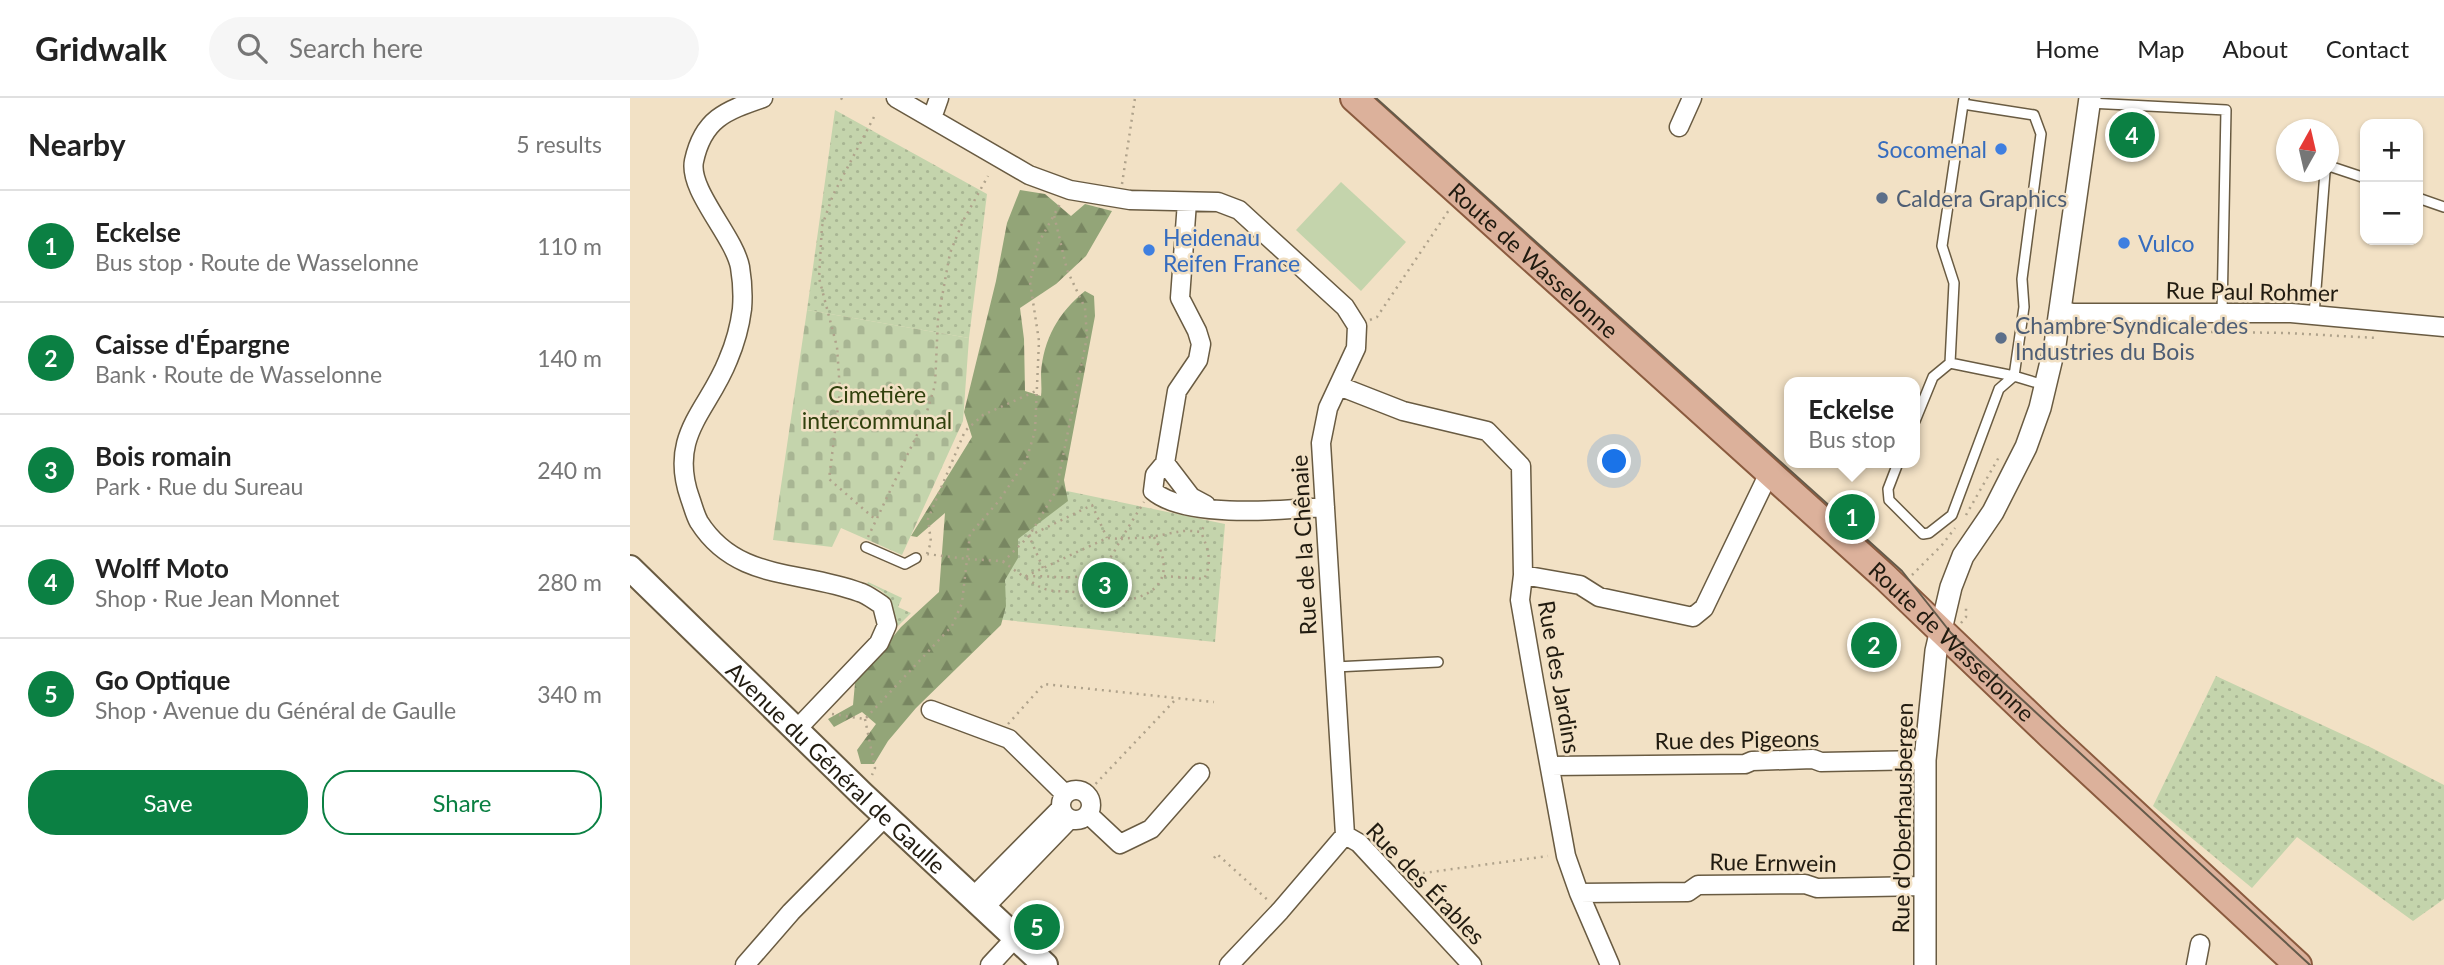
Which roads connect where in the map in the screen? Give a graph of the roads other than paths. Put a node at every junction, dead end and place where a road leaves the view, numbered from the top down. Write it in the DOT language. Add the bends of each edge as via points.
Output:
graph roads {
  1 [pos="763,98"];
  2 [pos="896,98"];
  3 [pos="939,98"];
  4 [pos="1353,98"];
  5 [pos="1692,98"];
  6 [pos="1963,101"];
  7 [pos="2090,101"];
  8 [pos="932,118"];
  9 [pos="1679,127"];
  10 [pos="2339,169"];
  11 [pos="2360,176"];
  12 [pos="2324,182"];
  13 [pos="2423,200"];
  14 [pos="1187,202"];
  15 [pos="2444,207"];
  16 [pos="2069,312"];
  17 [pos="2222,313"];
  18 [pos="2314,315"];
  19 [pos="2444,327"];
  20 [pos="1950,363"];
  21 [pos="2014,376"];
  22 [pos="2046,385"];
  23 [pos="1339,386"];
  24 [pos="1920,409"];
  25 [pos="1165,464"];
  26 [pos="1896,468"];
  27 [pos="1769,473"];
  28 [pos="1325,507"];
  29 [pos="1210,508"];
  30 [pos="866,543"];
  31 [pos="916,558"];
  32 [pos="630,568"];
  33 [pos="1523,575"];
  34 [pos="1948,629"];
  35 [pos="1438,662"];
  36 [pos="1335,667"];
  37 [pos="931,710"];
  38 [pos="797,729"];
  39 [pos="1925,760"];
  40 [pos="1550,766"];
  41 [pos="1200,773"];
  42 [pos="1086,794"];
  43 [pos="1071,809"];
  44 [pos="886,816"];
  45 [pos="1345,835"];
  46 [pos="1925,886"];
  47 [pos="1579,893"];
  48 [pos="979,902"];
  49 [pos="1016,937"];
  50 [pos="2200,944"];
  51 [pos="745,965"];
  52 [pos="990,965"];
  53 [pos="1045,965"];
  54 [pos="1228,965"];
  55 [pos="1472,965"];
  56 [pos="1610,965"];
  57 [pos="1925,965"];
  58 [pos="2196,965"];
  59 [pos="2298,965"];
  1 -- 38 [label="street" via="732,109 709,124 693,165 699,188 740,265 742,310 728,361 693,423 686,447 685,483 698,521 720,549 754,568 856,591 882,605 887,625 879,643"];
  2 -- 8 [label="street"];
  3 -- 8 [label="street"];
  4 -- 27 [label="main road, Route de Wasselonne"];
  5 -- 9 [label="street"];
  6 -- 20 [label="lane" via="1942,246 1954,282"];
  6 -- 21 [label="lane" via="2034,115 2041,134"];
  7 -- 16 [label="street, Rue d'Oberhausbergen"];
  7 -- 17 [label="lane" via="2226,110"];
  8 -- 14 [label="street" via="1029,175 1070,190"];
  10 -- 11 [label="lane"];
  12 -- 18 [label="lane"];
  13 -- 15 [label="lane"];
  14 -- 23 [label="street, Rue de la Chênaie" via="1219,202 1239,210 1345,307 1357,326 1356,348"];
  14 -- 25 [label="street" via="1180,298 1201,344 1198,360 1177,391"];
  16 -- 17 [label="street, Rue Paul Rohmer"];
  16 -- 22 [label="street, Rue d'Oberhausbergen"];
  17 -- 18 [label="street, Rue Paul Rohmer"];
  18 -- 19 [label="street, Rue Paul Rohmer"];
  20 -- 21 [label="lane"];
  20 -- 24 [label="lane" via="1933,377"];
  21 -- 22 [label="lane"];
  21 -- 26 [label="lane" via="1999,389 1952,515 1929,533 1923,534 1889,500"];
  22 -- 34 [label="street, Rue d'Oberhausbergen" via="2019,462 1963,556 1951,587"];
  23 -- 28 [label="street, Rue de la Chênaie" via="1328,408 1321,443"];
  23 -- 33 [label="street, Rue des Jardins" via="1403,411 1487,431 1521,466"];
  25 -- 29 [label="street" via="1191,497"];
  25 -- 29 [label="street" via="1155,475 1153,491 1164,500"];
  27 -- 33 [label="street" via="1704,608 1693,617 1599,597 1580,585"];
  27 -- 34 [label="main road, Route de Wasselonne"];
  28 -- 29 [label="street" via="1246,512"];
  28 -- 36 [label="street, Rue de la Chênaie"];
  30 -- 31 [label="lane" via="905,564"];
  32 -- 38 [label="main road, Avenue du Général de Gaulle"];
  33 -- 40 [label="street, Rue des Jardins" via="1520,600"];
  34 -- 39 [label="street, Rue d'Oberhausbergen" via="1934,665"];
  34 -- 59 [label="main road, Route de Wasselonne"];
  35 -- 36 [label="lane"];
  36 -- 45 [label="street, Rue de la Chênaie"];
  37 -- 43 [label="street" via="1009,739"];
  38 -- 44 [label="main road, Avenue du Général de Gaulle"];
  39 -- 40 [label="street, Rue des Pigeons"];
  39 -- 46 [label="street, Rue d'Oberhausbergen"];
  40 -- 47 [label="street, Rue des Jardins" via="1566,854"];
  41 -- 43 [label="street" via="1151,829 1120,844"];
  42 -- 43 [label="street" via="1091,806"];
  43 -- 48 [label="street"];
  44 -- 48 [label="main road, Avenue du Général de Gaulle"];
  44 -- 51 [label="street"];
  45 -- 54 [label="street"];
  45 -- 55 [label="street, Rue des Érables" via="1359,843"];
  46 -- 47 [label="street, Rue Ernwein" via="1698,885 1688,892"];
  46 -- 57 [label="street, Rue d'Oberhausbergen"];
  47 -- 56 [label="street, Rue des Jardins"];
  48 -- 49 [label="main road, Avenue du Général de Gaulle"];
  49 -- 52 [label="street"];
  49 -- 53 [label="main road, Avenue du Général de Gaulle"];
  50 -- 58 [label="street"];
}
